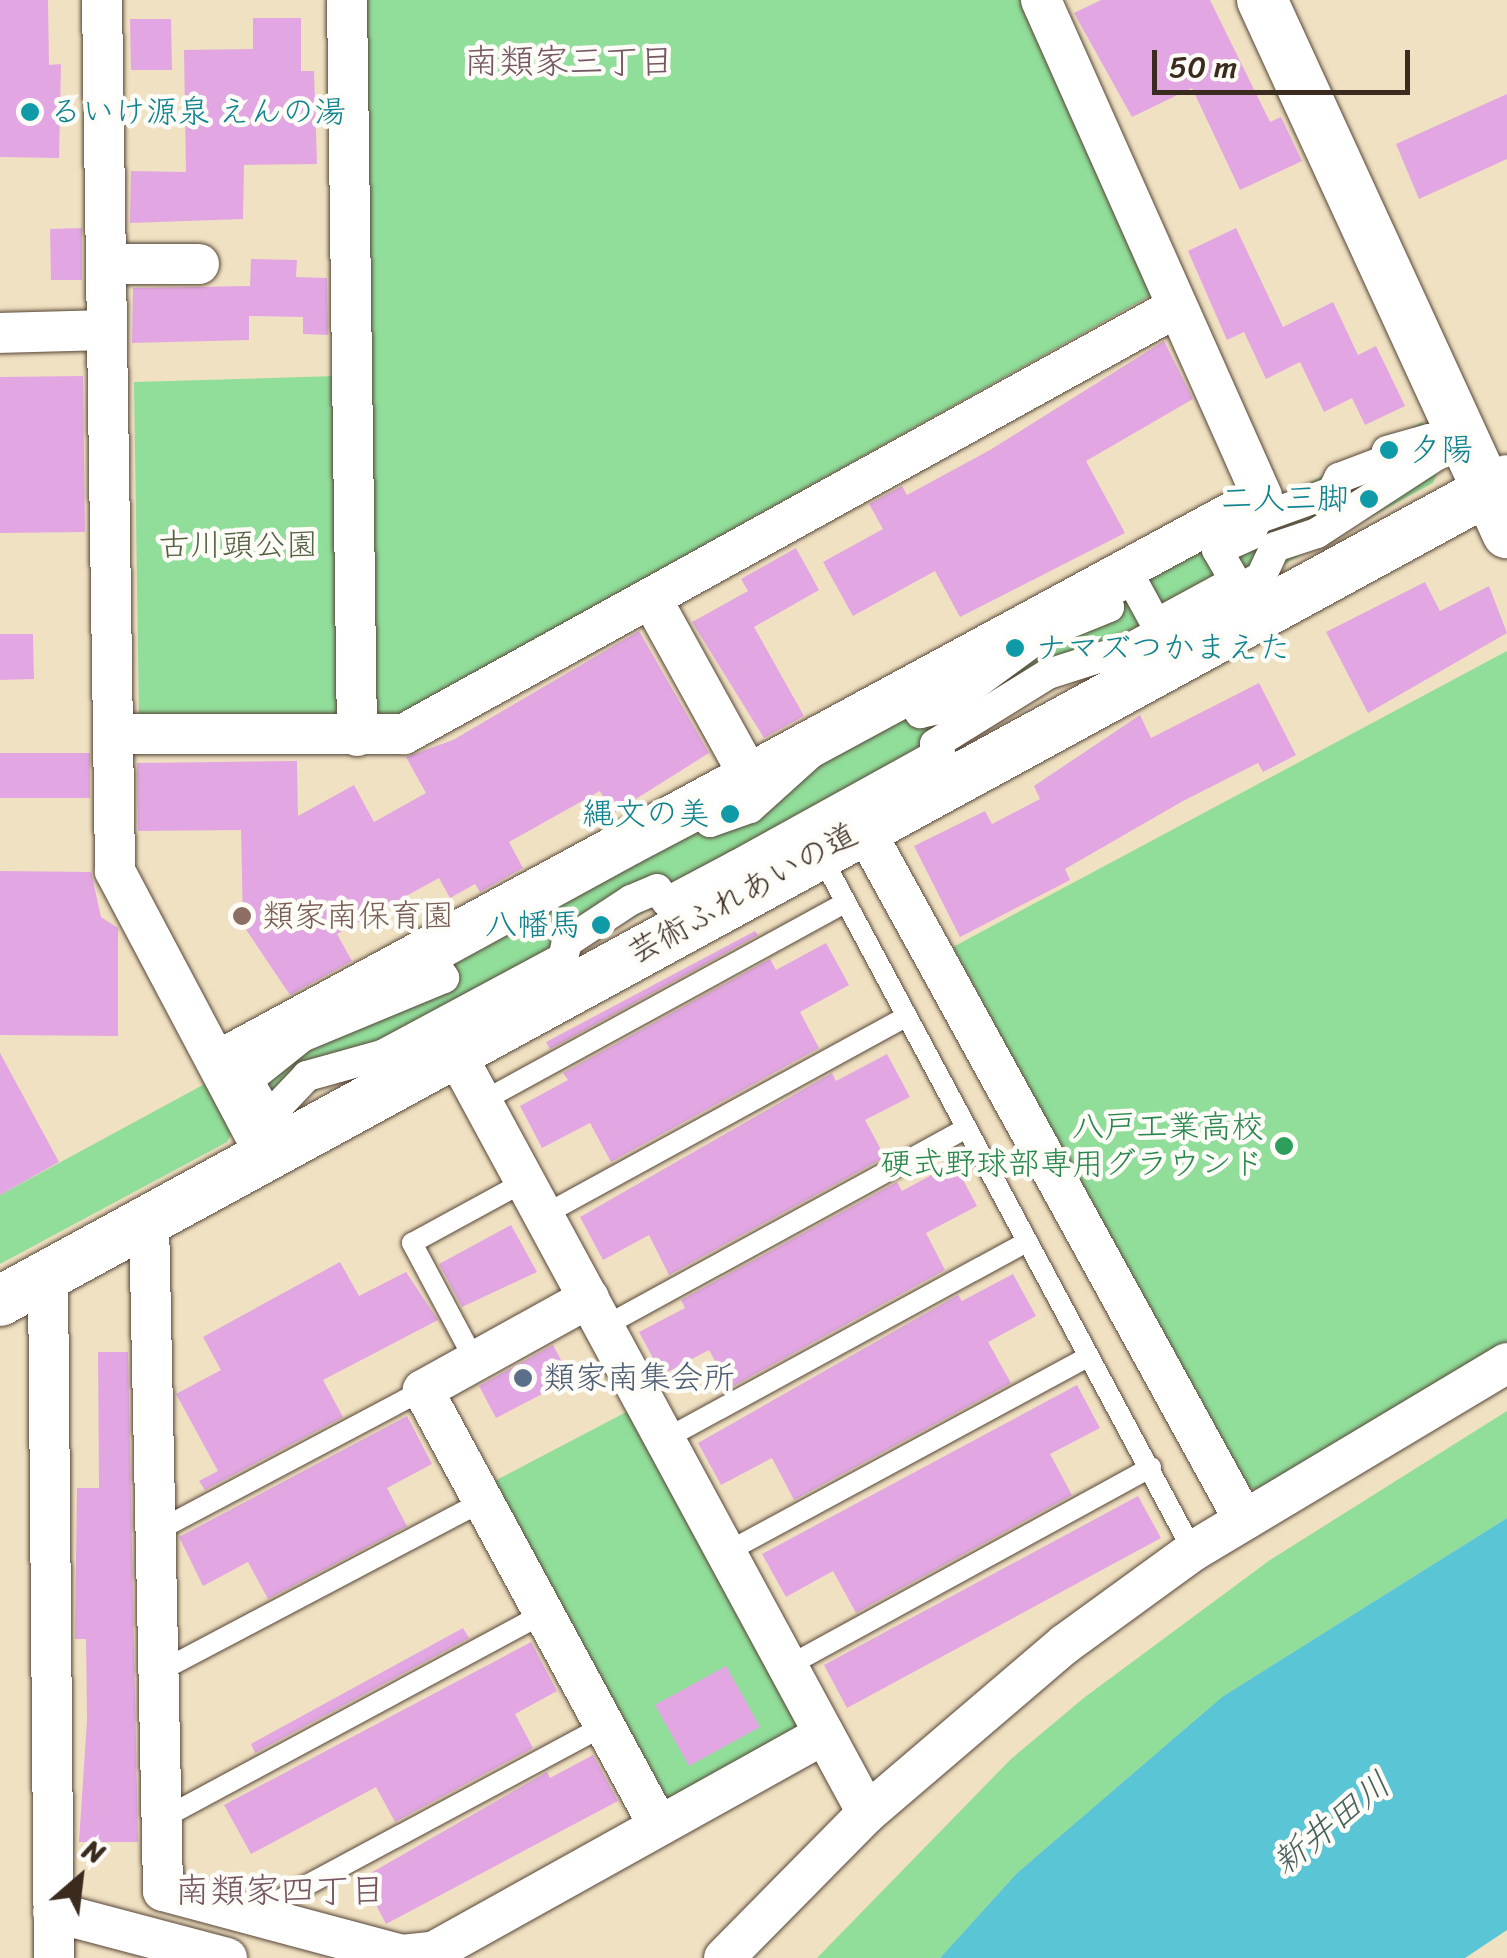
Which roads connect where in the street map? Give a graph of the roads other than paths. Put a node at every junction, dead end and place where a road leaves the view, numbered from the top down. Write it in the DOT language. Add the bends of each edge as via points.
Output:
graph roads {
  1 [pos="102,0"];
  2 [pos="347,0"];
  3 [pos="1041,0"];
  4 [pos="1262,0"];
  5 [pos="106,264"];
  6 [pos="198,264"];
  7 [pos="1175,308"];
  8 [pos="106,330"];
  9 [pos="0,333"];
  10 [pos="1436,455"];
  11 [pos="1501,501"];
  12 [pos="651,598"];
  13 [pos="117,734"];
  14 [pos="357,736"];
  15 [pos="748,774"];
  16 [pos="864,827"];
  17 [pos="818,850"];
  18 [pos="842,904"];
  19 [pos="905,1017"];
  20 [pos="456,1054"];
  21 [pos="221,1059"];
  22 [pos="481,1102"];
  23 [pos="964,1130"];
  24 [pos="267,1158"];
  25 [pos="533,1199"];
  26 [pos="148,1220"];
  27 [pos="1024,1243"];
  28 [pos="48,1275"];
  29 [pos="0,1300"];
  30 [pos="597,1312"];
  31 [pos="1086,1358"];
  32 [pos="475,1361"];
  33 [pos="1507,1362"];
  34 [pos="423,1390"];
  35 [pos="667,1438"];
  36 [pos="1150,1467"];
  37 [pos="482,1502"];
  38 [pos="1244,1520"];
  39 [pos="157,1531"];
  40 [pos="1193,1551"];
  41 [pos="727,1552"];
  42 [pos="545,1613"];
  43 [pos="788,1666"];
  44 [pos="157,1673"];
  45 [pos="603,1726"];
  46 [pos="824,1734"];
  47 [pos="867,1813"];
  48 [pos="160,1820"];
  49 [pos="657,1824"];
  50 [pos="53,1912"];
  51 [pos="252,1914"];
  52 [pos="54,1958"];
  53 [pos="227,1958"];
  54 [pos="724,1958"];
  1 -- 5 [label="street"];
  2 -- 14 [label="street"];
  3 -- 7 [label="street"];
  4 -- 11 [label="street"];
  5 -- 6 [label="street"];
  5 -- 8 [label="street"];
  7 -- 12 [label="street"];
  7 -- 15 [label="street" via="1262,496"];
  8 -- 9 [label="street"];
  8 -- 13 [label="street"];
  10 -- 10 [label="street" via="1317,533 1274,547 1262,576 1130,648 1048,674 936,744 940,753 667,902 657,889 631,900 567,942 563,958 382,1055 307,1076 274,1114 248,1080 302,1037 444,978 432,959 616,858 705,811 710,822 750,808 811,754 912,699 920,713 943,708 1045,634 1109,607 1102,596 1132,580 1156,624 1235,581 1217,550 1250,535 1257,519 1332,492 1339,478 1384,461 1406,442 1429,439"];
  11 -- 16 [label="street, 芸術ふれあいの道"];
  12 -- 14 [label="street" via="404,734"];
  12 -- 15 [label="street"];
  13 -- 14 [label="street"];
  13 -- 21 [label="street" via="115,871"];
  15 -- 21 [label="street"];
  16 -- 17 [label="street, 芸術ふれあいの道"];
  16 -- 38 [label="street"];
  17 -- 18 [label="lane"];
  17 -- 20 [label="street, 芸術ふれあいの道"];
  18 -- 19 [label="lane"];
  18 -- 22 [label="lane"];
  19 -- 23 [label="lane"];
  19 -- 25 [label="lane"];
  20 -- 22 [label="street"];
  20 -- 24 [label="street, 芸術ふれあいの道"];
  21 -- 24 [label="street"];
  22 -- 25 [label="street"];
  23 -- 27 [label="lane"];
  23 -- 30 [label="lane"];
  24 -- 26 [label="street, 芸術ふれあいの道"];
  25 -- 30 [label="street"];
  25 -- 32 [label="lane" via="412,1243"];
  26 -- 28 [label="street, 芸術ふれあいの道"];
  26 -- 39 [label="street"];
  27 -- 31 [label="lane"];
  27 -- 35 [label="lane"];
  28 -- 29 [label="street, 芸術ふれあいの道"];
  28 -- 50 [label="street"];
  30 -- 32 [label="street"];
  30 -- 35 [label="street"];
  31 -- 36 [label="lane"];
  31 -- 41 [label="lane"];
  32 -- 34 [label="street"];
  33 -- 38 [label="street"];
  34 -- 37 [label="street"];
  34 -- 39 [label="lane"];
  35 -- 41 [label="street"];
  36 -- 40 [label="lane"];
  36 -- 43 [label="lane"];
  37 -- 42 [label="street"];
  37 -- 44 [label="lane"];
  38 -- 40 [label="street"];
  39 -- 44 [label="street"];
  40 -- 47 [label="street" via="1066,1644"];
  41 -- 43 [label="street"];
  42 -- 45 [label="street"];
  42 -- 48 [label="lane"];
  43 -- 46 [label="street"];
  44 -- 48 [label="street"];
  45 -- 49 [label="street"];
  45 -- 51 [label="lane"];
  46 -- 47 [label="street"];
  46 -- 49 [label="street"];
  47 -- 54 [label="street"];
  48 -- 51 [label="street" via="163,1891"];
  49 -- 51 [label="street" via="433,1952 402,1955"];
  50 -- 52 [label="street"];
  50 -- 53 [label="street"];
}
